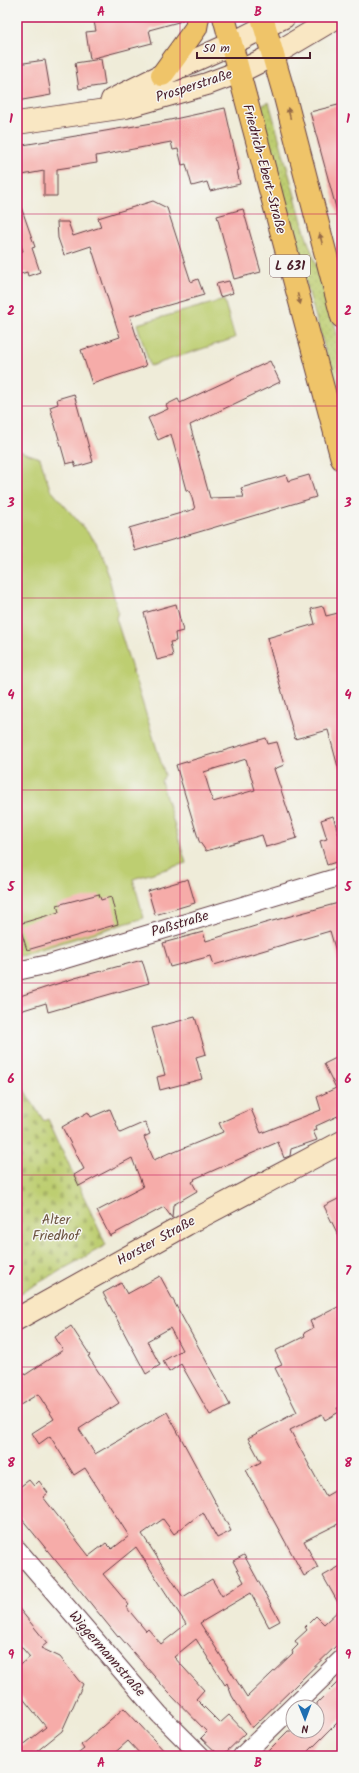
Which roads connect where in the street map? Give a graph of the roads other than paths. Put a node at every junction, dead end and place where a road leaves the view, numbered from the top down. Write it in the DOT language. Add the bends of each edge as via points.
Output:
graph roads {
  1 [pos="198,17"];
  2 [pos="224,17"];
  3 [pos="284,17"];
  4 [pos="337,17"];
  5 [pos="264,22"];
  6 [pos="231,44"];
  7 [pos="274,55"];
  8 [pos="239,72"];
  9 [pos="162,75"];
  10 [pos="86,113"];
  11 [pos="17,123"];
  12 [pos="342,317"];
  13 [pos="342,459"];
  14 [pos="342,876"];
  15 [pos="17,971"];
  16 [pos="342,1142"];
  17 [pos="342,1153"];
  18 [pos="296,1166"];
  19 [pos="17,1319"];
  20 [pos="17,1549"];
  21 [pos="342,1659"];
  22 [pos="201,1756"];
  23 [pos="242,1756"];
  1 -- 9 [label="main road" via="196,28"];
  2 -- 6 [label="main road, Friedrich-Ebert-Straße / L 631"];
  3 -- 5 [label="main road, Prosperstraße"];
  4 -- 7 [label="main road, Prosperstraße"];
  5 -- 6 [label="main road, Prosperstraße"];
  5 -- 7 [label="main road, L 631"];
  6 -- 8 [label="main road, Friedrich-Ebert-Straße / L 631"];
  6 -- 9 [label="main road, Prosperstraße"];
  7 -- 8 [label="main road, Prosperstraße"];
  12 -- 7 [label="main road, L 631, one-way"];
  8 -- 10 [label="main road, Prosperstraße" via="134,105"];
  8 -- 13 [label="main road, Friedrich-Ebert-Straße / L 631, one-way"];
  9 -- 10 [label="main road, Prosperstraße"];
  10 -- 11 [label="main road, Prosperstraße"];
  14 -- 15 [label="street, Paßstraße"];
  16 -- 18 [label="main road, Horster Straße"];
  17 -- 18 [label="main road, Horster Straße"];
  18 -- 19 [label="main road, Horster Straße"];
  20 -- 22 [label="street, Wiggermannstraße" via="159,1714"];
  21 -- 23 [label="street"];
}
